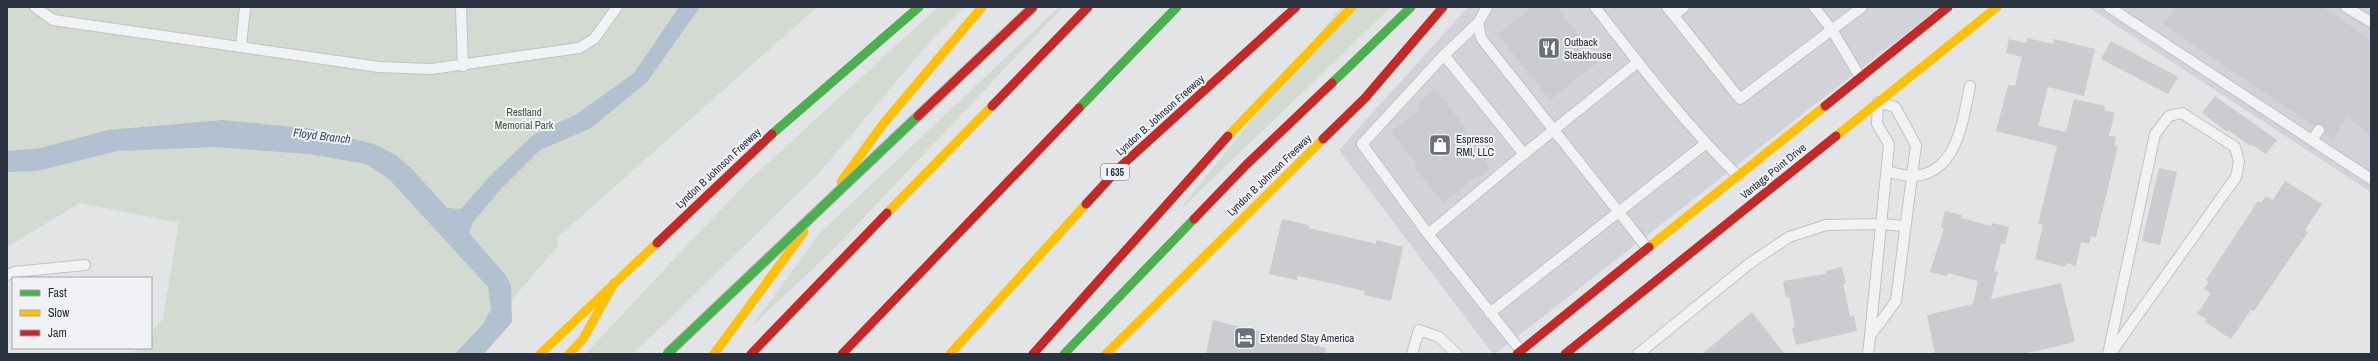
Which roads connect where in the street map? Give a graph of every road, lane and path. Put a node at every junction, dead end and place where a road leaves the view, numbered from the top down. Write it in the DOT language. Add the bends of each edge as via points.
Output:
graph roads {
  1 [pos="34,7"];
  2 [pos="245,7"];
  3 [pos="461,7"];
  4 [pos="617,7"];
  5 [pos="919,7"];
  6 [pos="982,7"];
  7 [pos="1033,7"];
  8 [pos="1088,7"];
  9 [pos="1177,7"];
  10 [pos="1296,7"];
  11 [pos="1352,7"];
  12 [pos="1410,7"];
  13 [pos="1443,7"];
  14 [pos="1487,7"];
  15 [pos="1594,7"];
  16 [pos="1684,7"];
  17 [pos="1814,7"];
  18 [pos="1862,7"];
  19 [pos="1997,7"];
  20 [pos="2109,7"];
  21 [pos="2346,7"];
  22 [pos="1942,8"];
  23 [pos="1670,11"];
  24 [pos="2371,22"];
  25 [pos="1478,23"];
  26 [pos="1832,30"];
  27 [pos="241,46"];
  28 [pos="1444,55"];
  29 [pos="1638,62"];
  30 [pos="463,66"];
  31 [pos="1862,80"];
  32 [pos="1970,86"];
  33 [pos="1876,99"];
  34 [pos="1554,130"];
  35 [pos="2319,130"];
  36 [pos="2312,140"];
  37 [pos="1705,144"];
  38 [pos="1524,154"];
  39 [pos="1886,171"];
  40 [pos="1738,176"];
  41 [pos="1911,176"];
  42 [pos="2371,179"];
  43 [pos="1618,212"];
  44 [pos="1881,224"];
  45 [pos="1904,226"];
  46 [pos="1428,234"];
  47 [pos="1650,252"];
  48 [pos="85,265"];
  49 [pos="7,276"];
  50 [pos="614,283"];
  51 [pos="1490,313"];
  52 [pos="1870,336"];
  53 [pos="1519,352"];
  54 [pos="540,354"];
  55 [pos="569,354"];
  56 [pos="667,354"];
  57 [pos="714,354"];
  58 [pos="751,354"];
  59 [pos="842,354"];
  60 [pos="950,354"];
  61 [pos="1033,354"];
  62 [pos="1064,354"];
  63 [pos="1106,354"];
  64 [pos="1412,354"];
  65 [pos="1456,354"];
  66 [pos="1565,354"];
  67 [pos="1638,354"];
  68 [pos="1868,354"];
  69 [pos="2109,354"];
  1 -- 27 [label="lane" via="53,20"];
  2 -- 27 [label="lane"];
  3 -- 30 [label="lane"];
  4 -- 30 [label="lane" via="594,39 579,48"];
  5 -- 50 [label="main road, Lyndon B Johnson Freeway" via="790,117"];
  6 -- 57 [label="main road" via="883,124"];
  7 -- 56 [label="main road, bridge"];
  8 -- 58 [label="main road"];
  9 -- 59 [label="main road"];
  10 -- 60 [label="main road, Lyndon B. Johnson Freeway / I 635" via="1121,166"];
  11 -- 61 [label="main road" via="1314,44"];
  12 -- 62 [label="main road" via="1246,165"];
  13 -- 63 [label="main road, Lyndon B Johnson Freeway" via="1365,98"];
  14 -- 25 [label="lane"];
  15 -- 29 [label="lane"];
  16 -- 23 [label="lane"];
  17 -- 26 [label="lane"];
  18 -- 26 [label="lane"];
  19 -- 33 [label="main road, Vantage Point Drive"];
  20 -- 36 [label="lane"];
  21 -- 24 [label="lane"];
  22 -- 31 [label="main road, Vantage Point Drive"];
  23 -- 26 [label="lane" via="1740,99"];
  25 -- 28 [label="lane"];
  25 -- 34 [label="lane" via="1481,38"];
  26 -- 31 [label="lane"];
  27 -- 30 [label="lane" via="399,69"];
  28 -- 38 [label="lane"];
  28 -- 46 [label="lane" via="1362,144"];
  29 -- 34 [label="lane"];
  29 -- 37 [label="lane"];
  31 -- 40 [label="main road, Vantage Point Drive"];
  32 -- 41 [label="lane" via="1958,140 1950,155 1925,173"];
  33 -- 39 [label="lane" via="1877,124 1889,144"];
  33 -- 41 [label="lane" via="1895,107 1916,145"];
  33 -- 66 [label="main road, Vantage Point Drive" via="1664,270"];
  34 -- 38 [label="lane"];
  34 -- 43 [label="lane"];
  35 -- 36 [label="lane"];
  36 -- 42 [label="lane"];
  37 -- 40 [label="lane"];
  37 -- 43 [label="lane"];
  38 -- 46 [label="lane"];
  39 -- 41 [label="lane"];
  39 -- 44 [label="lane"];
  40 -- 47 [label="main road, Vantage Point Drive"];
  41 -- 45 [label="lane"];
  43 -- 47 [label="lane"];
  43 -- 51 [label="lane"];
  44 -- 45 [label="lane"];
  44 -- 52 [label="lane"];
  44 -- 67 [label="lane" via="1826,225 1789,237 1749,264"];
  45 -- 52 [label="lane" via="1896,301"];
  46 -- 51 [label="lane"];
  47 -- 53 [label="main road, Vantage Point Drive"];
  48 -- 49 [label="lane" via="14,272"];
  50 -- 54 [label="main road, Lyndon B Johnson Freeway"];
  50 -- 55 [label="main road" via="583,339"];
  51 -- 53 [label="lane"];
  52 -- 68 [label="lane"];
  64 -- 65 [label="lane" via="1419,330 1439,337"];
  69 -- 69 [label="lane" via="2236,177 2239,162 2235,147 2182,113 2169,116 2155,134"];
}
